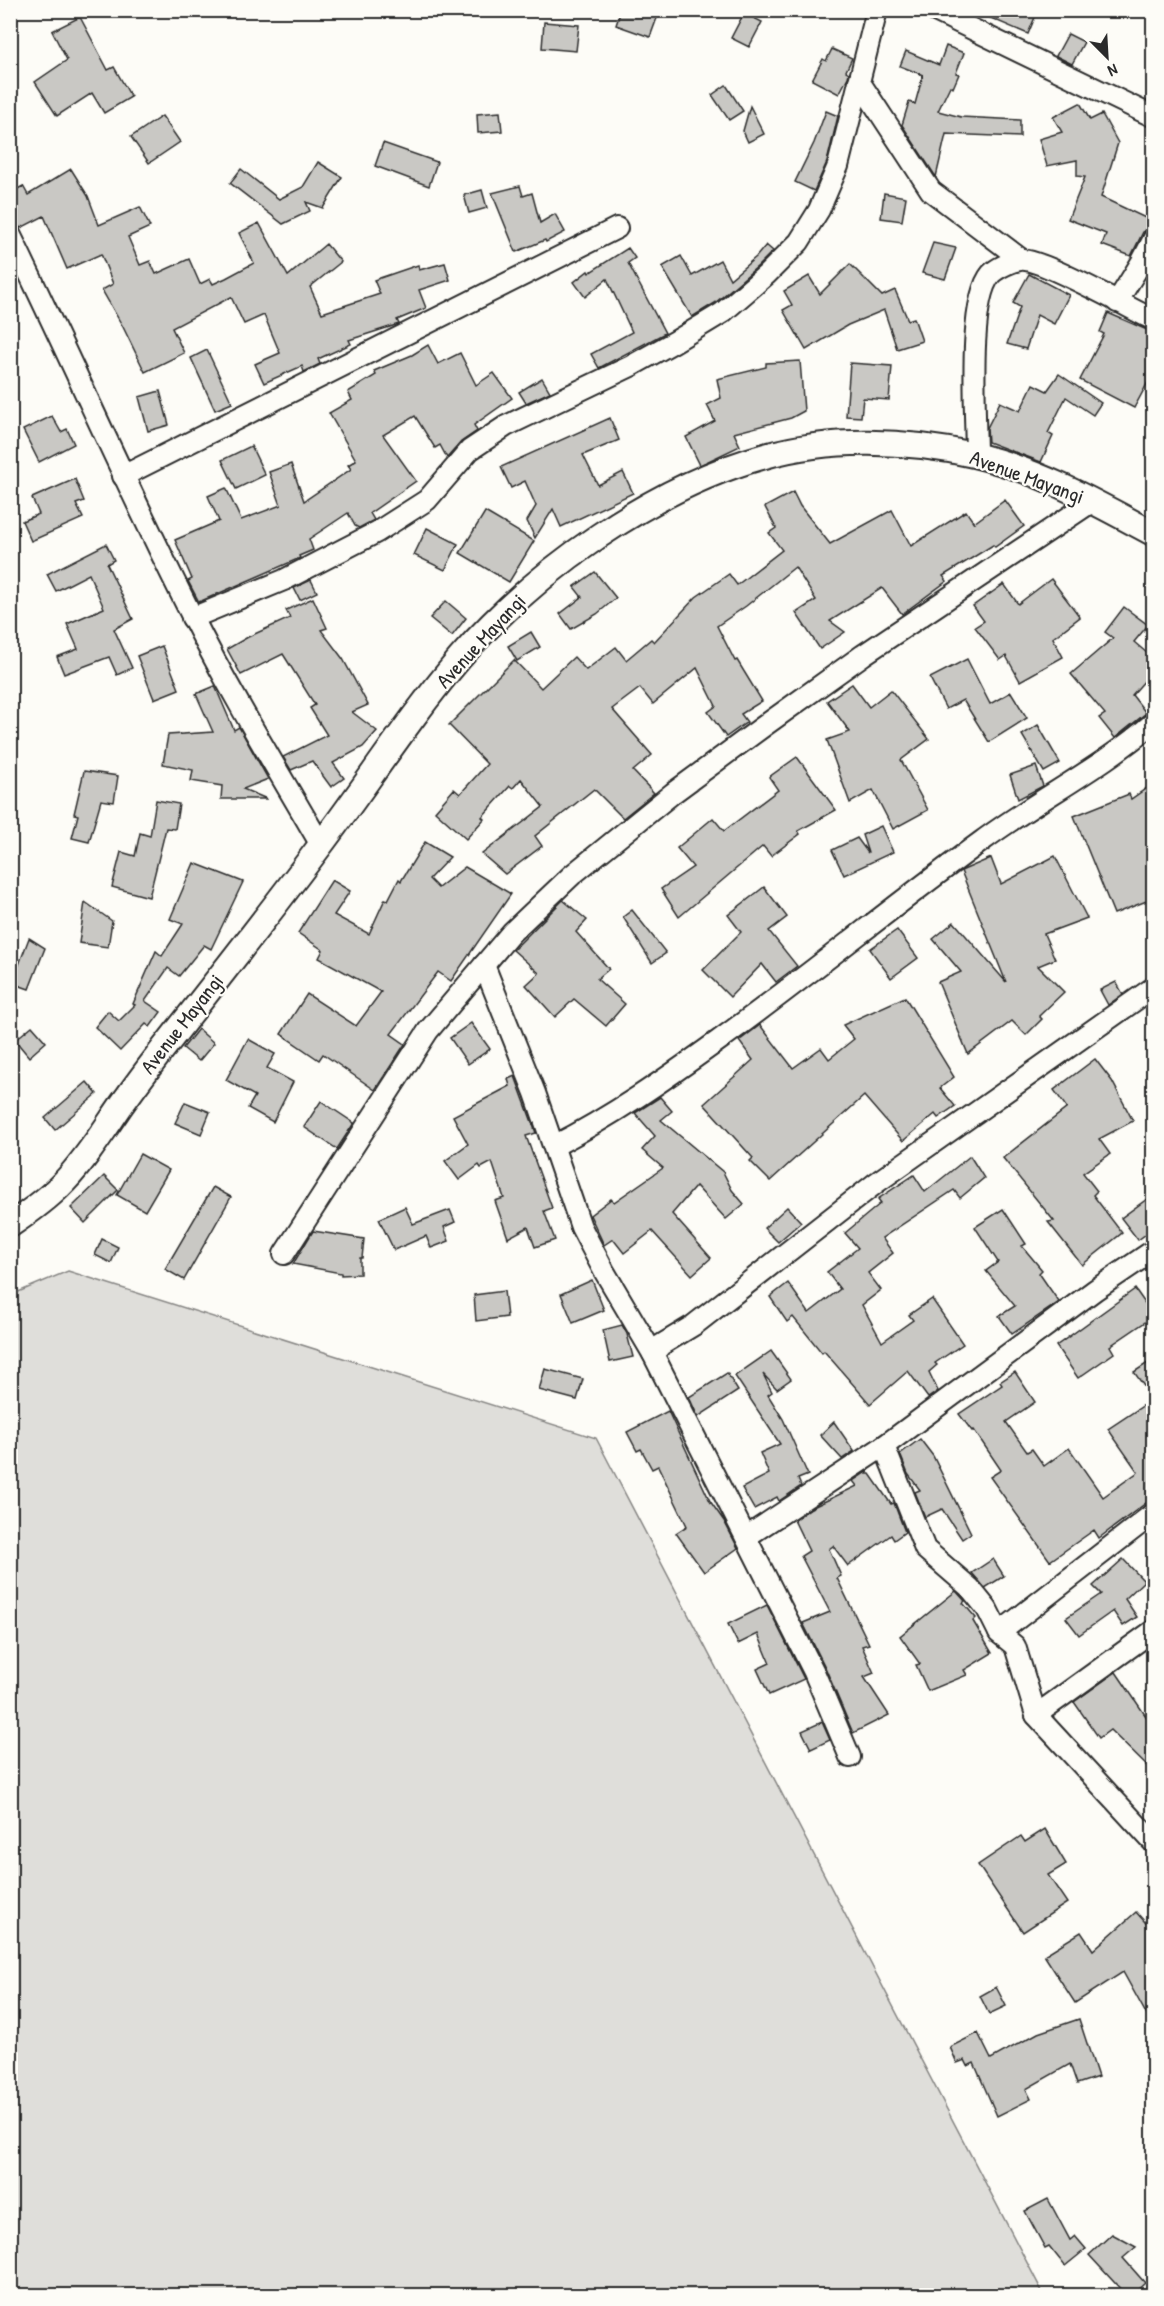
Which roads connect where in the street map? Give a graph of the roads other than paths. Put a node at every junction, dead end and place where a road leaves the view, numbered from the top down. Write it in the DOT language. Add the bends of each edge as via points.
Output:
graph roads {
  1 [pos="877,10"];
  2 [pos="933,10"];
  3 [pos="859,81"];
  4 [pos="1154,117"];
  5 [pos="617,228"];
  6 [pos="10,234"];
  7 [pos="1154,238"];
  8 [pos="1021,259"];
  9 [pos="1116,302"];
  10 [pos="1154,320"];
  11 [pos="976,456"];
  12 [pos="123,476"];
  13 [pos="1093,501"];
  14 [pos="1154,534"];
  15 [pos="192,618"];
  16 [pos="1154,722"];
  17 [pos="321,845"];
  18 [pos="484,965"];
  19 [pos="1154,987"];
  20 [pos="554,1146"];
  21 [pos="10,1225"];
  22 [pos="1154,1250"];
  23 [pos="284,1254"];
  24 [pos="653,1354"];
  25 [pos="884,1446"];
  26 [pos="1154,1513"];
  27 [pos="746,1538"];
  28 [pos="1154,1630"];
  29 [pos="999,1633"];
  30 [pos="1036,1715"];
  31 [pos="850,1757"];
  32 [pos="1154,1843"];
  1 -- 3 [label="street"];
  2 -- 4 [label="street"];
  3 -- 8 [label="street" via="931,191"];
  3 -- 15 [label="street" via="838,166 819,210 799,242 722,313 631,366 506,426 470,450 427,500 377,532 284,580"];
  5 -- 12 [label="street"];
  6 -- 12 [label="street"];
  7 -- 9 [label="street"];
  8 -- 9 [label="street" via="1046,266"];
  8 -- 11 [label="street" via="991,274 981,296 976,332"];
  9 -- 10 [label="street"];
  11 -- 13 [label="street, Avenue Mayangi"];
  11 -- 17 [label="street, Avenue Mayangi" via="880,442 799,448 732,466 640,511 563,561 470,648 428,698"];
  12 -- 15 [label="street"];
  13 -- 14 [label="street, Avenue Mayangi"];
  13 -- 18 [label="street" via="863,655 673,794 573,874 512,932"];
  15 -- 17 [label="street"];
  16 -- 20 [label="street" via="984,840 657,1085"];
  17 -- 21 [label="street, Avenue Mayangi" via="70,1175"];
  18 -- 20 [label="street"];
  18 -- 23 [label="street" via="428,1031"];
  19 -- 24 [label="street" via="876,1183"];
  20 -- 24 [label="street" via="581,1227"];
  22 -- 25 [label="street"];
  24 -- 27 [label="street"];
  25 -- 27 [label="street"];
  25 -- 29 [label="street" via="925,1549 970,1588"];
  26 -- 29 [label="street"];
  27 -- 31 [label="street" via="814,1672"];
  28 -- 30 [label="street"];
  29 -- 30 [label="street" via="1015,1646"];
  30 -- 32 [label="street"];
}
